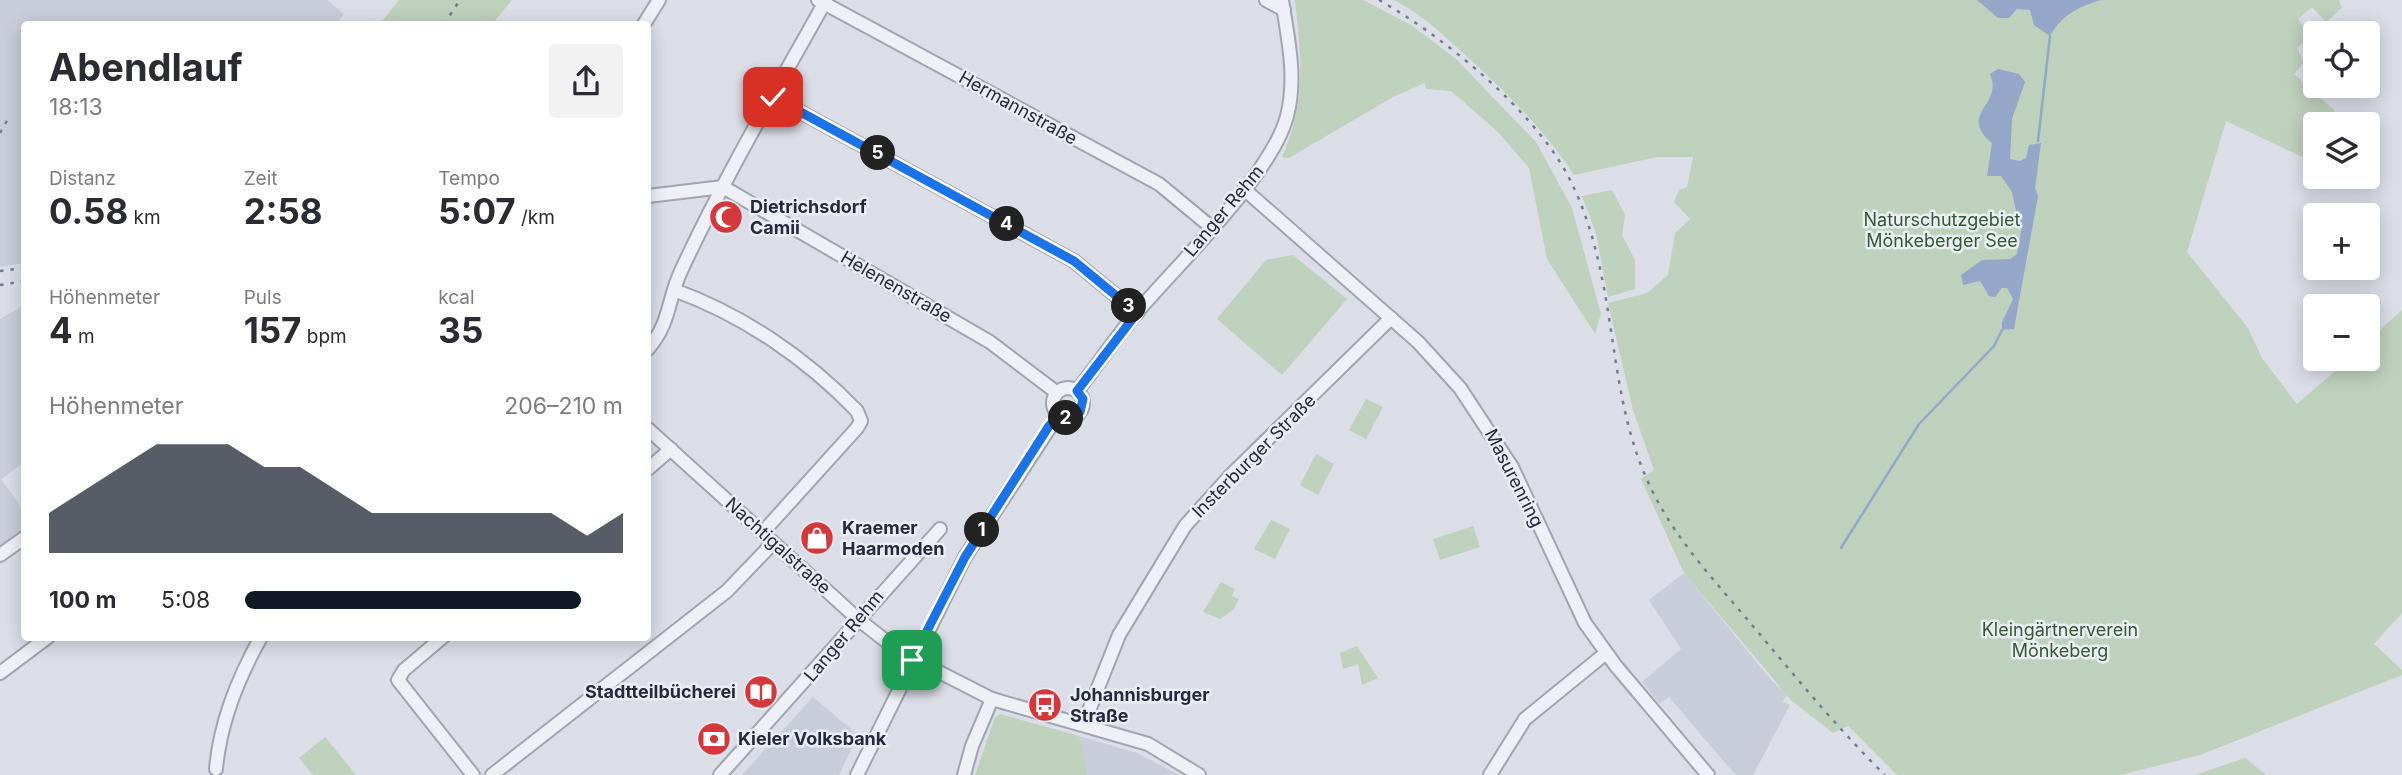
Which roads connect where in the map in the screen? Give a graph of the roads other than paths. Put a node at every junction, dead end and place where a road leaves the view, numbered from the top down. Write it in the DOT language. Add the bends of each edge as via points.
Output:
graph roads {
  1 [pos="659,0"];
  2 [pos="1266,0"];
  3 [pos="822,1"];
  4 [pos="1283,5"];
  5 [pos="646,21"];
  6 [pos="773,97"];
  7 [pos="723,187"];
  8 [pos="1244,189"];
  9 [pos="651,196"];
  10 [pos="1211,228"];
  11 [pos="674,290"];
  12 [pos="1137,313"];
  13 [pos="1391,318"];
  14 [pos="651,345"];
  15 [pos="1077,391"];
  16 [pos="1056,392"];
  17 [pos="1058,415"];
  18 [pos="651,432"];
  19 [pos="671,449"];
  20 [pos="651,466"];
  21 [pos="940,529"];
  22 [pos="763,532"];
  23 [pos="21,539"];
  24 [pos="774,543"];
  25 [pos="0,555"];
  26 [pos="859,620"];
  27 [pos="42,641"];
  28 [pos="259,641"];
  29 [pos="438,641"];
  30 [pos="1606,653"];
  31 [pos="912,660"];
  32 [pos="2,667"];
  33 [pos="992,699"];
  34 [pos="1084,723"];
  35 [pos="216,769"];
  36 [pos="473,775"];
  37 [pos="492,775"];
  38 [pos="720,775"];
  39 [pos="857,775"];
  40 [pos="964,775"];
  41 [pos="1199,775"];
  42 [pos="1490,775"];
  43 [pos="1708,775"];
  1 -- 5 [label="street"];
  2 -- 4 [label="street"];
  3 -- 6 [label="street"];
  3 -- 10 [label="street, Hermannstraße" via="1159,184"];
  4 -- 8 [label="street, Langer Rehm" via="1292,70 1287,116 1271,155"];
  6 -- 7 [label="street"];
  6 -- 12 [label="street" via="1074,261"];
  7 -- 9 [label="street"];
  7 -- 11 [label="street"];
  7 -- 16 [label="street, Helenenstraße" via="990,342"];
  8 -- 10 [label="street, Langer Rehm"];
  8 -- 13 [label="street, Masurenring"];
  10 -- 12 [label="street, Langer Rehm"];
  11 -- 14 [label="street" via="663,331"];
  11 -- 22 [label="street" via="725,312 774,341 857,411 861,421"];
  12 -- 15 [label="street, Langer Rehm"];
  13 -- 30 [label="street, Masurenring" via="1452,379 1485,421 1518,478 1574,603"];
  13 -- 34 [label="street, Insterburger Straße" via="1185,526 1119,635"];
  15 -- 16 [label="street" via="1069,387"];
  15 -- 17 [label="street" via="1083,399 1080,412 1072,418"];
  16 -- 17 [label="street" via="1052,406"];
  17 -- 31 [label="street" via="965,557"];
  18 -- 19 [label="street, Nachtigalstraße"];
  19 -- 20 [label="street"];
  19 -- 22 [label="street, Nachtigalstraße"];
  21 -- 26 [label="street, Langer Rehm"];
  22 -- 24 [label="street, Nachtigalstraße"];
  23 -- 25 [label="street"];
  24 -- 26 [label="street, Nachtigalstraße"];
  24 -- 37 [label="street" via="727,591"];
  26 -- 31 [label="street, Nachtigalstraße"];
  26 -- 38 [label="street, Langer Rehm"];
  27 -- 32 [label="street"];
  28 -- 35 [label="street" via="218,741"];
  29 -- 36 [label="street" via="398,680"];
  30 -- 42 [label="street" via="1525,719"];
  30 -- 43 [label="street, Masurenring"];
  31 -- 33 [label="street"];
  31 -- 39 [label="street"];
  33 -- 34 [label="street"];
  33 -- 40 [label="street"];
  34 -- 41 [label="street" via="1148,744"];
}
